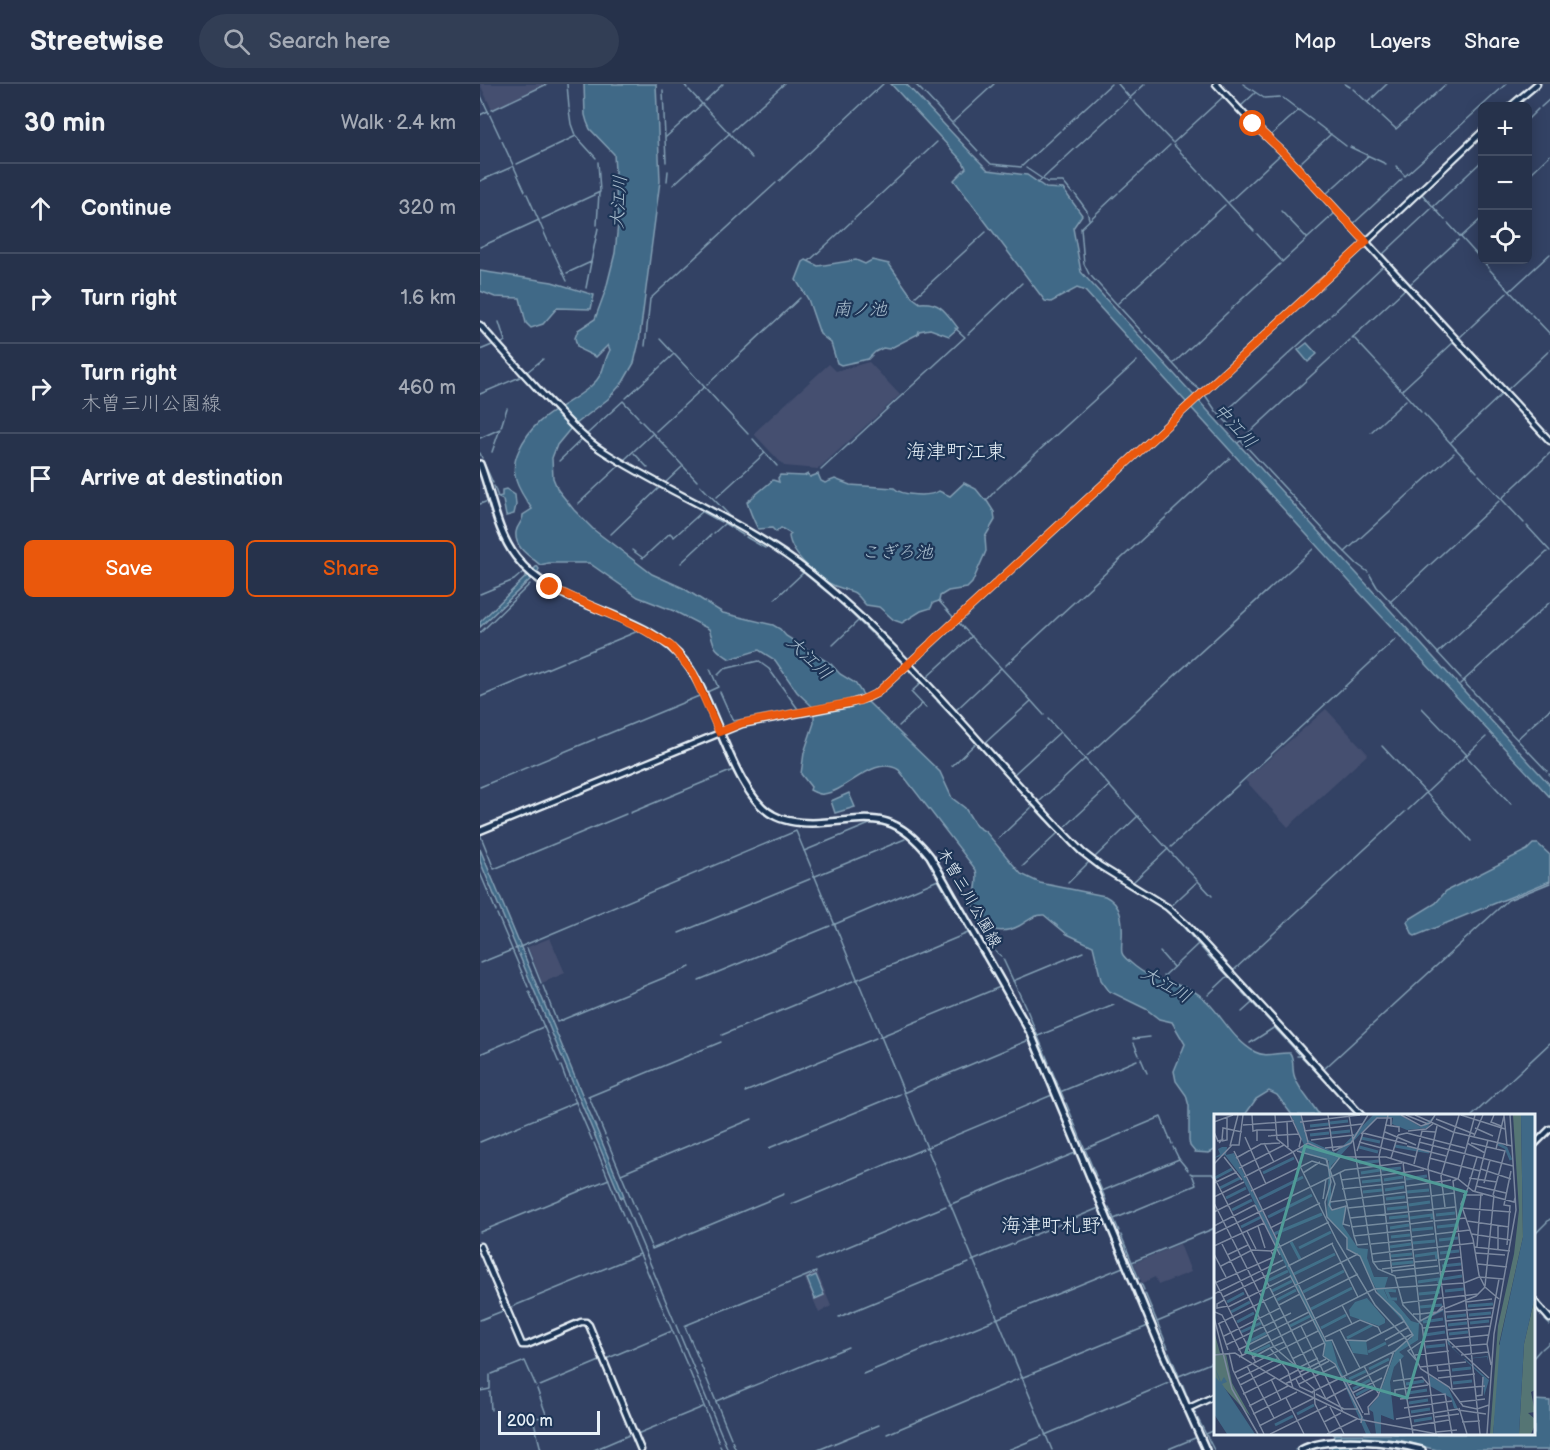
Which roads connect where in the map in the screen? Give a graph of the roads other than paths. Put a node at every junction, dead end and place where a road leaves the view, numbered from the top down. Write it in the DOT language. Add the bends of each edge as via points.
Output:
graph roads {
  1 [pos="1216,84"];
  2 [pos="1537,84"];
  3 [pos="1516,102"];
  4 [pos="1478,136"];
  5 [pos="1366,242"];
  6 [pos="480,325"];
  7 [pos="1550,441"];
  8 [pos="480,464"];
  9 [pos="908,664"];
  10 [pos="719,732"];
  11 [pos="480,831"];
  12 [pos="1360,1114"];
  13 [pos="1550,1129"];
  14 [pos="1535,1143"];
  15 [pos="480,1246"];
  16 [pos="1535,1303"];
  17 [pos="1550,1319"];
  18 [pos="1214,1396"];
  19 [pos="1186,1409"];
  20 [pos="641,1450"];
  21 [pos="1206,1450"];
  22 [pos="1301,1450"];
  23 [pos="1422,1450"];
  1 -- 5 [label="street"];
  2 -- 3 [label="street"];
  4 -- 5 [label="street"];
  5 -- 7 [label="street"];
  5 -- 9 [label="street"];
  6 -- 9 [label="street" via="555,407 603,451 794,561 838,596"];
  8 -- 10 [label="main road, 木曽三川公園線" via="506,541 532,575 671,646 693,673"];
  9 -- 10 [label="street" via="867,698 742,723"];
  9 -- 12 [label="street" via="1082,852 1167,907 1186,924"];
  10 -- 11 [label="street"];
  10 -- 19 [label="main road, 木曽三川公園線" via="749,790 770,814 797,823 859,818 885,822 909,833 930,856 1031,1034"];
  13 -- 14 [label="street"];
  15 -- 20 [label="street" via="522,1345 581,1322 589,1325"];
  16 -- 17 [label="street"];
  18 -- 19 [label="street"];
  19 -- 21 [label="main road, 木曽三川公園線"];
  22 -- 23 [label="main road" via="1330,1441 1394,1444"];
}
